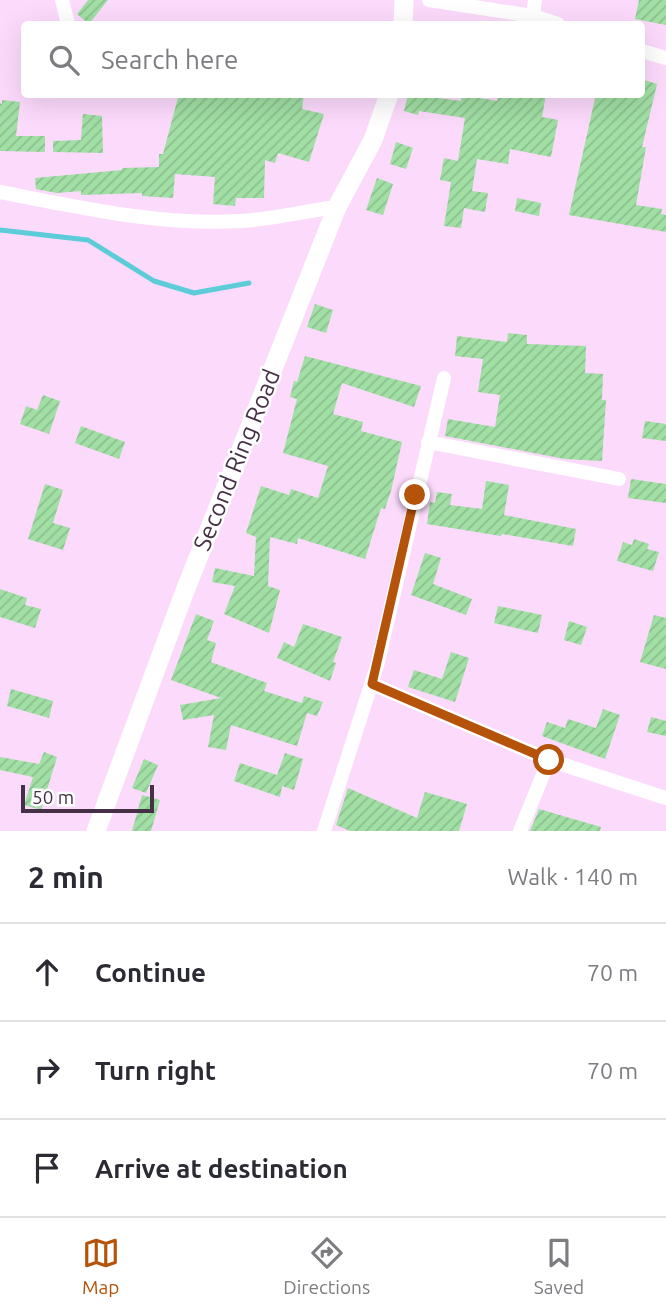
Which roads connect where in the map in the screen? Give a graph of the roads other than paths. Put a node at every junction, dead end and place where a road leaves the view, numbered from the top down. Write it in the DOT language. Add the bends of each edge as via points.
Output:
graph roads {
  1 [pos="62,0"];
  2 [pos="404,0"];
  3 [pos="429,0"];
  4 [pos="535,0"];
  5 [pos="533,16"];
  6 [pos="67,21"];
  7 [pos="403,21"];
  8 [pos="549,21"];
  9 [pos="645,52"];
  10 [pos="666,58"];
  11 [pos="388,98"];
  12 [pos="0,192"];
  13 [pos="337,207"];
  14 [pos="444,378"];
  15 [pos="428,442"];
  16 [pos="619,479"];
  17 [pos="372,684"];
  18 [pos="549,760"];
  19 [pos="666,798"];
  20 [pos="96,831"];
  21 [pos="324,831"];
  22 [pos="520,831"];
  1 -- 6 [label="street"];
  2 -- 7 [label="street"];
  3 -- 5 [label="street"];
  4 -- 5 [label="street"];
  5 -- 8 [label="street"];
  9 -- 10 [label="street"];
  11 -- 13 [label="street, Second Ring Road" via="373,140"];
  12 -- 13 [label="street" via="106,213 184,219 240,221"];
  13 -- 20 [label="street, Second Ring Road" via="183,596"];
  14 -- 15 [label="street"];
  15 -- 16 [label="street"];
  15 -- 17 [label="street"];
  17 -- 18 [label="street"];
  17 -- 21 [label="street"];
  18 -- 19 [label="street"];
  18 -- 22 [label="street"];
}
